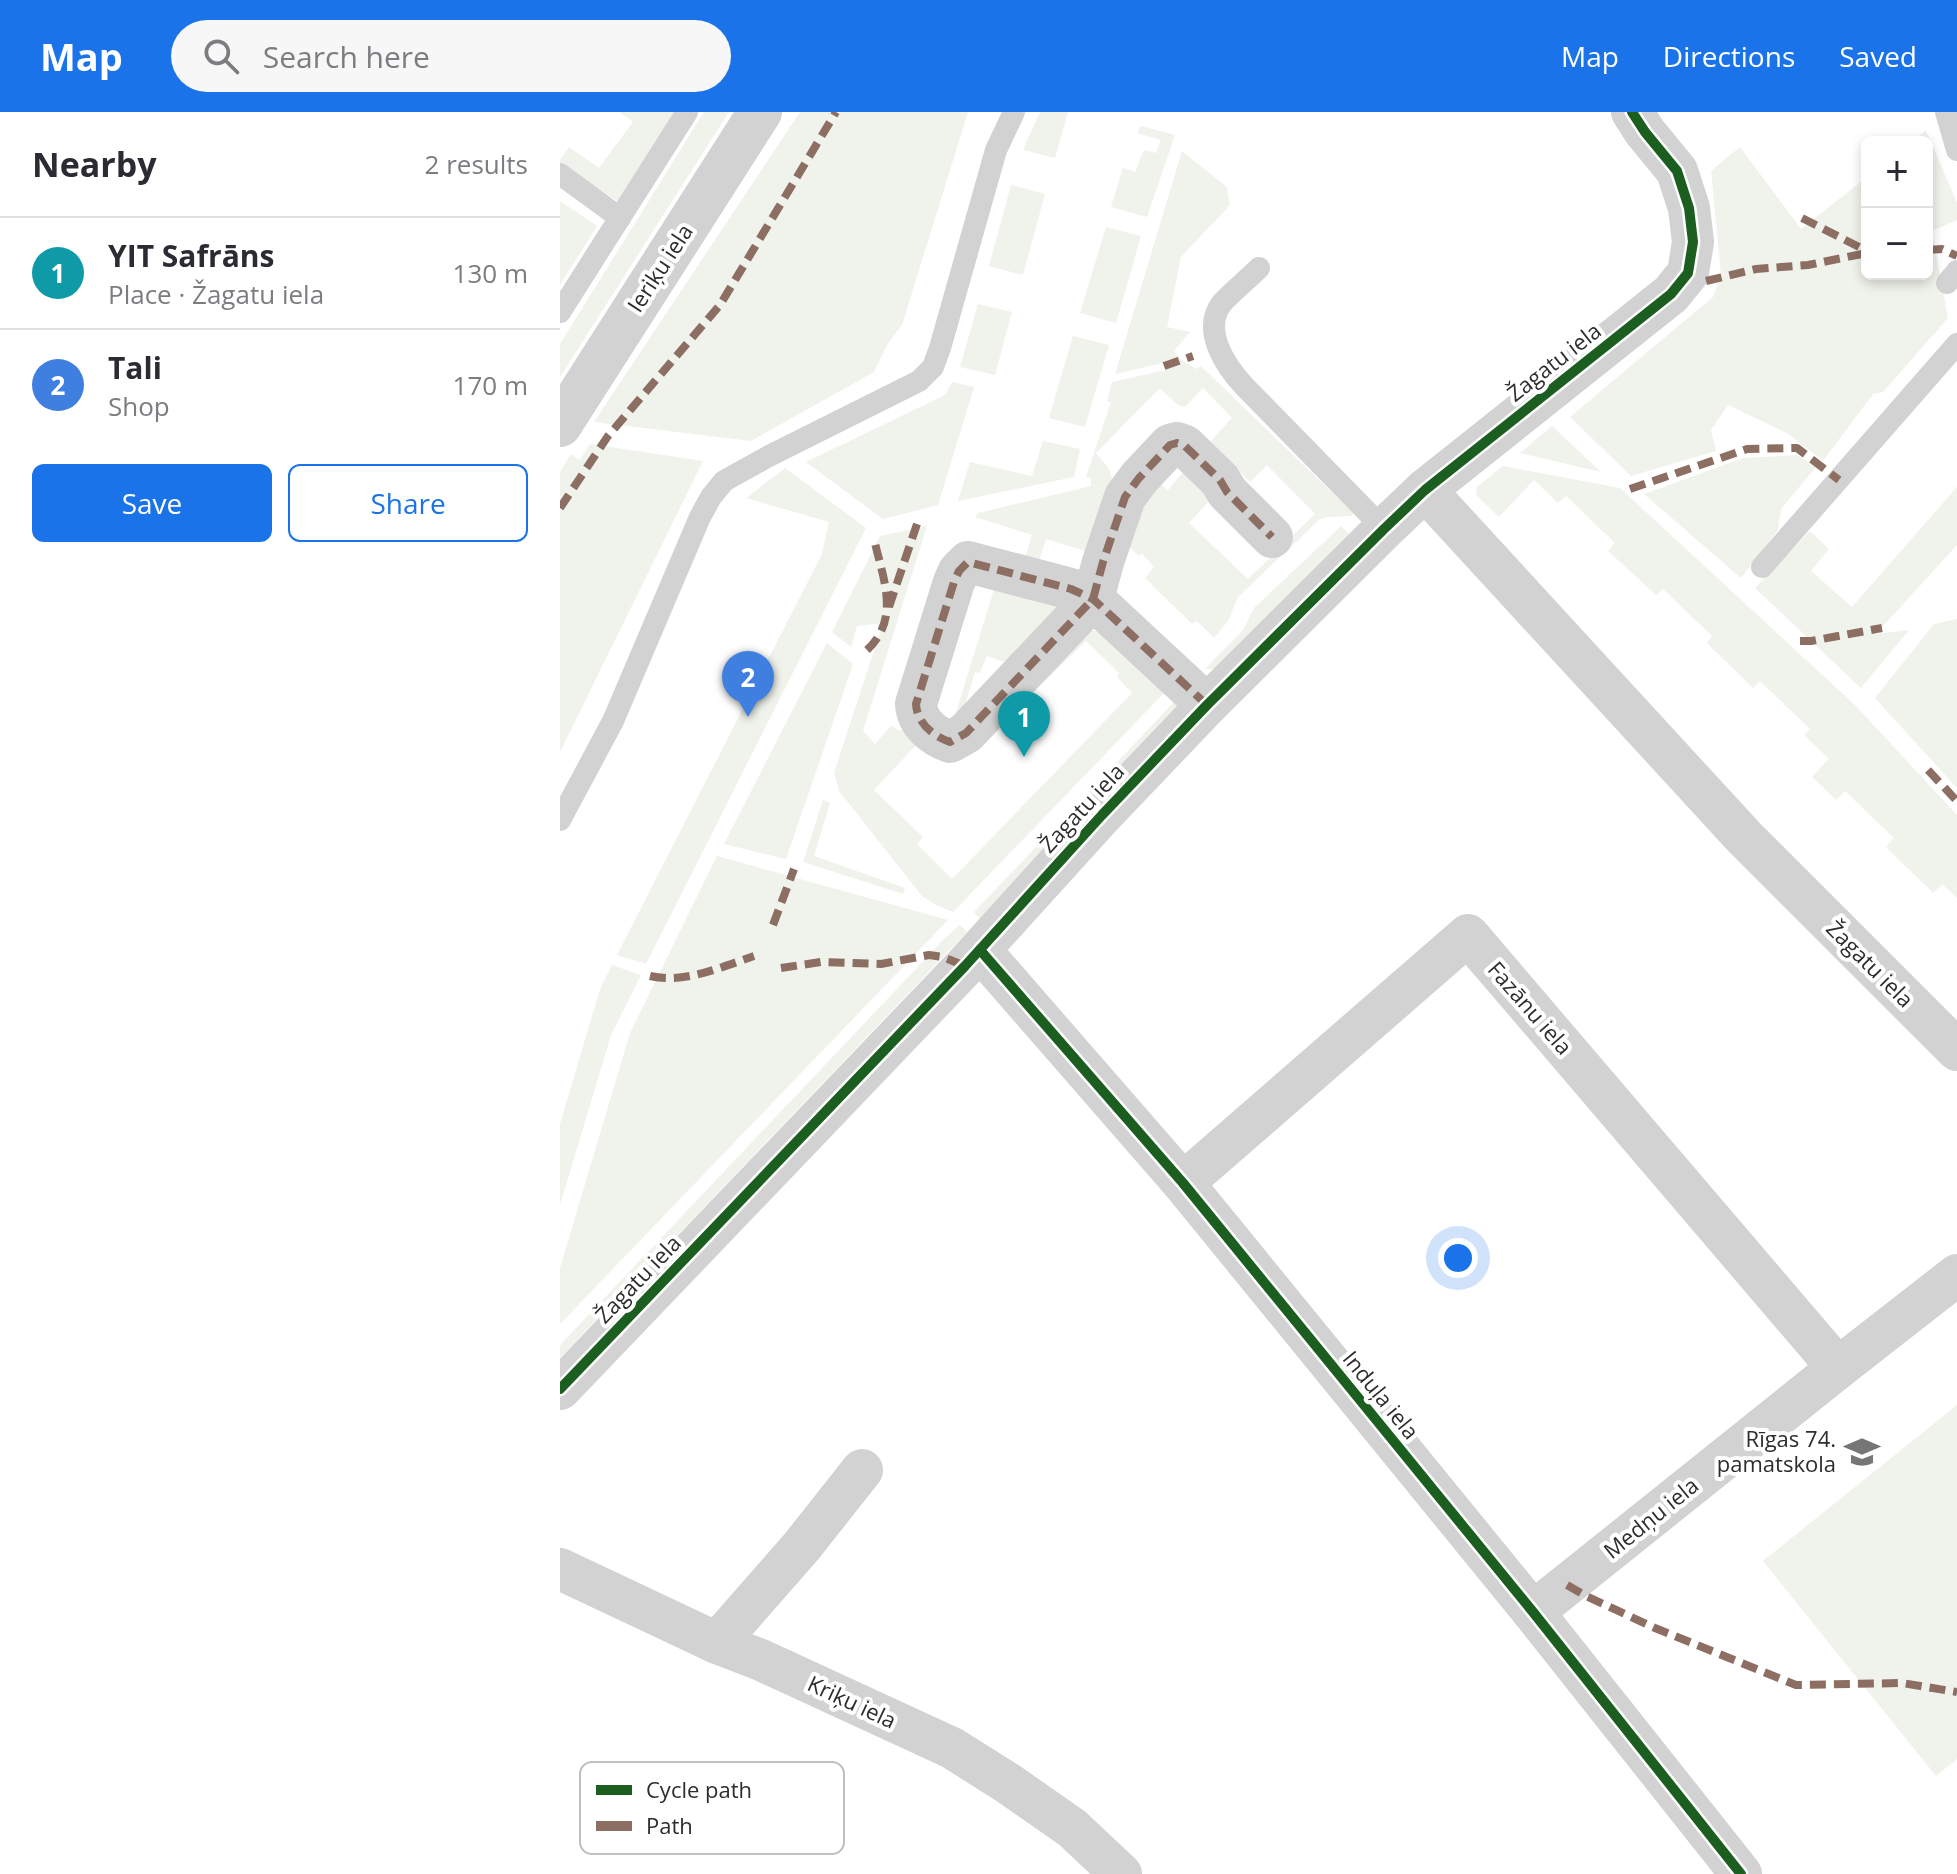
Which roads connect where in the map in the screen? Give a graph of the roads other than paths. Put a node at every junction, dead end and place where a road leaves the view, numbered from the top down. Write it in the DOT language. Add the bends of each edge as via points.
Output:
graph roads {
  1 [pos="687,112"];
  2 [pos="760,112"];
  3 [pos="1014,112"];
  4 [pos="1632,112"];
  5 [pos="1946,112"];
  6 [pos="1957,150"];
  7 [pos="560,174"];
  8 [pos="620,218"];
  9 [pos="1259,268"];
  10 [pos="560,312"];
  11 [pos="1957,344"];
  12 [pos="560,425"];
  13 [pos="1425,490"];
  14 [pos="1384,529"];
  15 [pos="1272,537"];
  16 [pos="1762,567"];
  17 [pos="1093,599"];
  18 [pos="1207,705"];
  19 [pos="560,820"];
  20 [pos="980,950"];
  21 [pos="1957,1050"];
  22 [pos="1183,1183"];
  23 [pos="1957,1275"];
  24 [pos="1838,1368"];
  25 [pos="560,1389"];
  26 [pos="862,1470"];
  27 [pos="560,1569"];
  28 [pos="1533,1612"];
  29 [pos="717,1643"];
  30 [pos="1121,1874"];
  31 [pos="1741,1874"];
  1 -- 8 [label="lane"];
  2 -- 12 [label="street, Ieriķu iela"];
  3 -- 19 [label="lane" via="996,150 933,367 919,381 724,481 700,517 613,721"];
  4 -- 13 [label="street, Žagatu iela" via="1677,171 1693,242 1688,273 1671,294"];
  5 -- 6 [label="lane"];
  7 -- 8 [label="lane"];
  8 -- 10 [label="lane"];
  9 -- 14 [label="lane" via="1220,306 1213,331 1223,358"];
  11 -- 16 [label="lane"];
  13 -- 14 [label="street, Žagatu iela"];
  13 -- 21 [label="street, Žagatu iela" via="1744,837"];
  14 -- 18 [label="street, Žagatu iela"];
  15 -- 17 [label="street" via="1185,446 1170,445 1125,497"];
  17 -- 17 [label="street" via="968,562 954,582 939,628 916,704 920,720 950,742 966,733"];
  17 -- 18 [label="street"];
  18 -- 20 [label="street, Žagatu iela"];
  20 -- 22 [label="street, Induļa iela"];
  20 -- 25 [label="street, Žagatu iela"];
  22 -- 24 [label="street, Fazānu iela" via="1468,935"];
  22 -- 28 [label="street, Induļa iela"];
  23 -- 24 [label="street, Medņu iela"];
  24 -- 28 [label="street, Medņu iela"];
  26 -- 29 [label="street"];
  27 -- 29 [label="street, Kriķu iela"];
  28 -- 31 [label="street, Induļa iela"];
  29 -- 30 [label="street, Kriķu iela" via="952,1748 1072,1828"];
}
